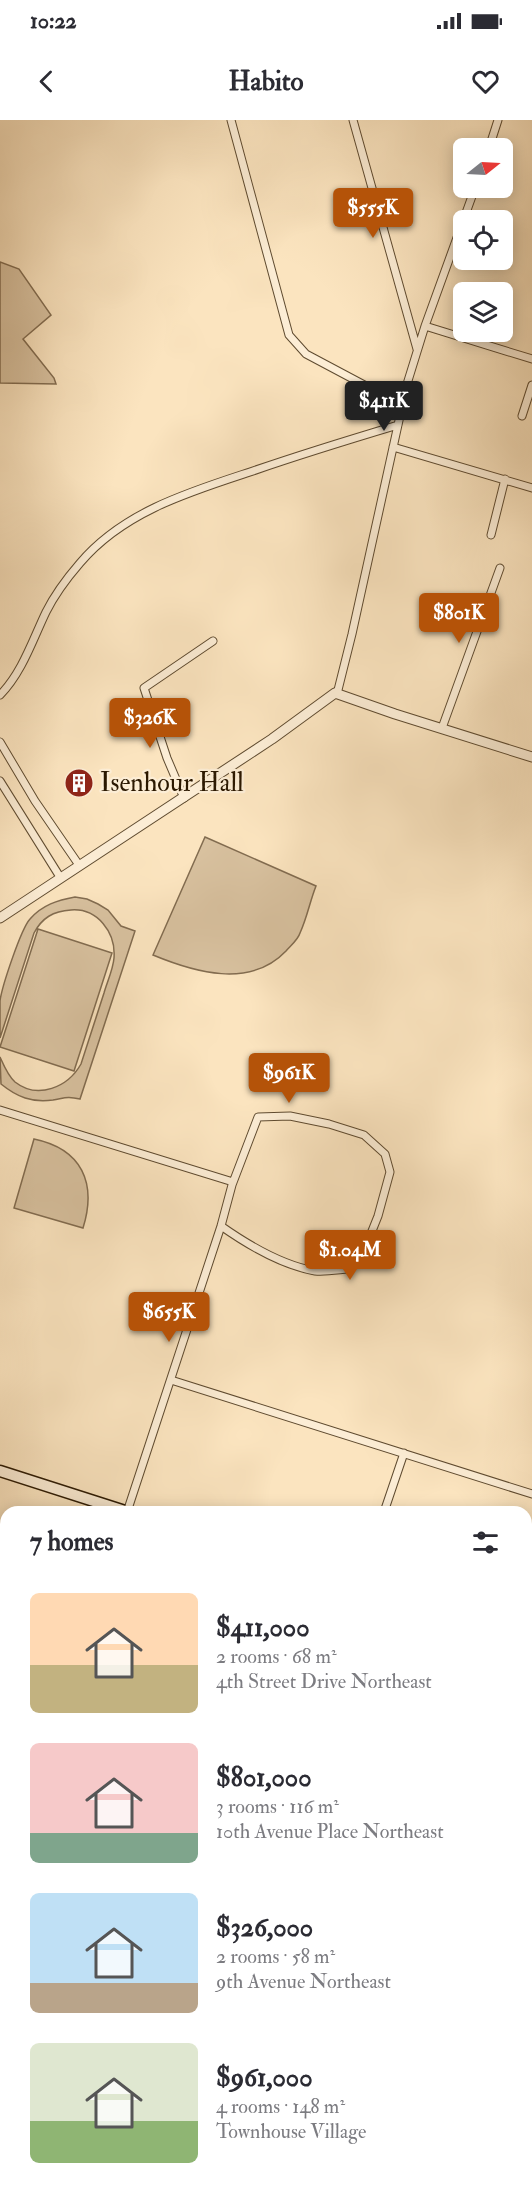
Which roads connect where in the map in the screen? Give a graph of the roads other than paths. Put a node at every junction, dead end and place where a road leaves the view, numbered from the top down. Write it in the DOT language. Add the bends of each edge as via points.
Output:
graph roads {
  1 [pos="231,120"];
  2 [pos="353,120"];
  3 [pos="498,120"];
  4 [pos="492,138"];
  5 [pos="471,198"];
  6 [pos="425,326"];
  7 [pos="417,350"];
  8 [pos="532,359"];
  9 [pos="532,386"];
  10 [pos="402,405"];
  11 [pos="522,416"];
  12 [pos="398,425"];
  13 [pos="393,447"];
  14 [pos="505,479"];
  15 [pos="532,488"];
  16 [pos="491,535"];
  17 [pos="500,568"];
  18 [pos="213,641"];
  19 [pos="335,693"];
  20 [pos="0,695"];
  21 [pos="442,728"];
  22 [pos="0,742"];
  23 [pos="532,757"];
  24 [pos="0,781"];
  25 [pos="184,798"];
  26 [pos="79,865"];
  27 [pos="60,877"];
  28 [pos="0,918"];
  29 [pos="0,1110"];
  30 [pos="233,1182"];
  31 [pos="221,1226"];
  32 [pos="171,1380"];
  33 [pos="404,1453"];
  34 [pos="0,1471"];
  35 [pos="532,1494"];
  36 [pos="109,1506"];
  37 [pos="130,1506"];
  38 [pos="386,1506"];
  1 -- 10 [label="street" via="289,335 306,354"];
  2 -- 7 [label="street"];
  3 -- 4 [label="street"];
  5 -- 6 [label="street"];
  6 -- 7 [label="street"];
  6 -- 8 [label="street"];
  7 -- 10 [label="street"];
  9 -- 11 [label="street"];
  10 -- 12 [label="street"];
  12 -- 13 [label="street"];
  12 -- 20 [label="street" via="201,488 126,523 90,553 68,578"];
  13 -- 14 [label="street"];
  13 -- 19 [label="street" via="352,634"];
  14 -- 15 [label="street"];
  14 -- 16 [label="street"];
  17 -- 21 [label="street"];
  18 -- 25 [label="street" via="144,688 166,758"];
  19 -- 21 [label="street"];
  19 -- 25 [label="street"];
  21 -- 23 [label="street"];
  22 -- 26 [label="street"];
  24 -- 27 [label="street"];
  25 -- 26 [label="street"];
  26 -- 27 [label="street"];
  27 -- 28 [label="street"];
  29 -- 30 [label="street"];
  30 -- 31 [label="street"];
  30 -- 31 [label="street" via="258,1117 290,1116 364,1135 385,1154 390,1172 366,1246 348,1269 316,1271 288,1263"];
  31 -- 32 [label="street"];
  32 -- 33 [label="street"];
  32 -- 37 [label="street"];
  33 -- 35 [label="street"];
  33 -- 38 [label="street"];
  34 -- 36 [label="main road"];
}
